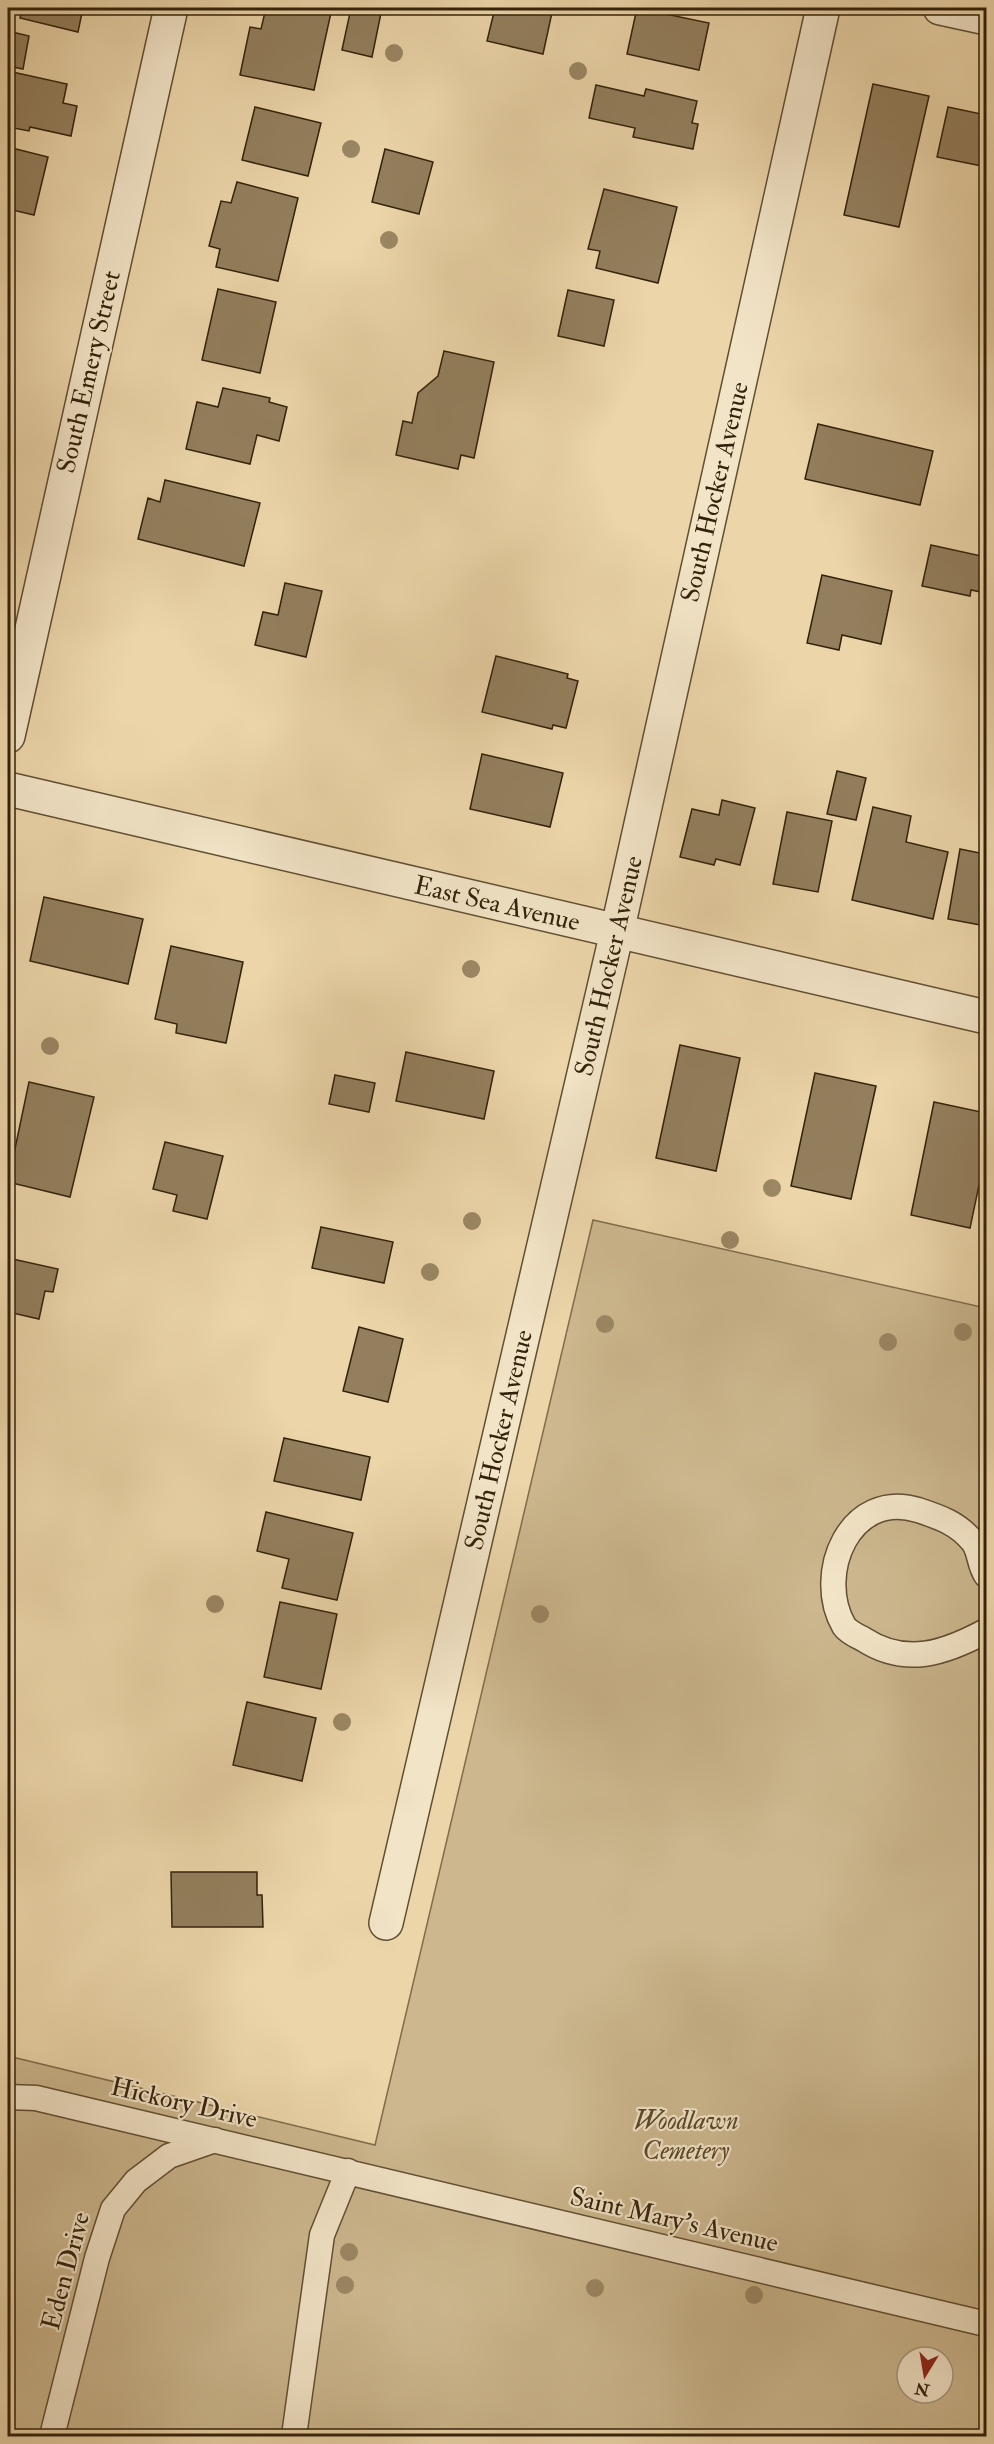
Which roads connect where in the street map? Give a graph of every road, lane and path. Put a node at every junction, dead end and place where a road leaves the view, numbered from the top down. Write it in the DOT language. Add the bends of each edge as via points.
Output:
graph roads {
  1 [pos="171,8"];
  2 [pos="823,8"];
  3 [pos="940,8"];
  4 [pos="987,18"];
  5 [pos="8,736"];
  6 [pos="8,789"];
  7 [pos="617,932"];
  8 [pos="987,1017"];
  9 [pos="987,1575"];
  10 [pos="987,1631"];
  11 [pos="386,1923"];
  12 [pos="8,2097"];
  13 [pos="215,2140"];
  14 [pos="348,2171"];
  15 [pos="987,2324"];
  16 [pos="52,2436"];
  17 [pos="294,2436"];
  1 -- 5 [label="street, South Emery Street"];
  2 -- 7 [label="street, South Hocker Avenue"];
  3 -- 4 [label="street"];
  6 -- 7 [label="street, East Sea Avenue"];
  7 -- 8 [label="street, East Sea Avenue"];
  7 -- 11 [label="street, South Hocker Avenue"];
  9 -- 10 [label="lane" via="974,1542 948,1520 910,1508 877,1509 851,1528 835,1557 833,1597 845,1629 877,1648 919,1656 958,1646"];
  12 -- 13 [label="lane, Hickory Drive" via="36,2098"];
  13 -- 14 [label="lane, Hickory Drive"];
  13 -- 16 [label="lane, Eden Drive" via="169,2156 136,2181 113,2209"];
  14 -- 15 [label="lane, Saint Mary's Avenue"];
  14 -- 17 [label="lane" via="322,2235"];
}
